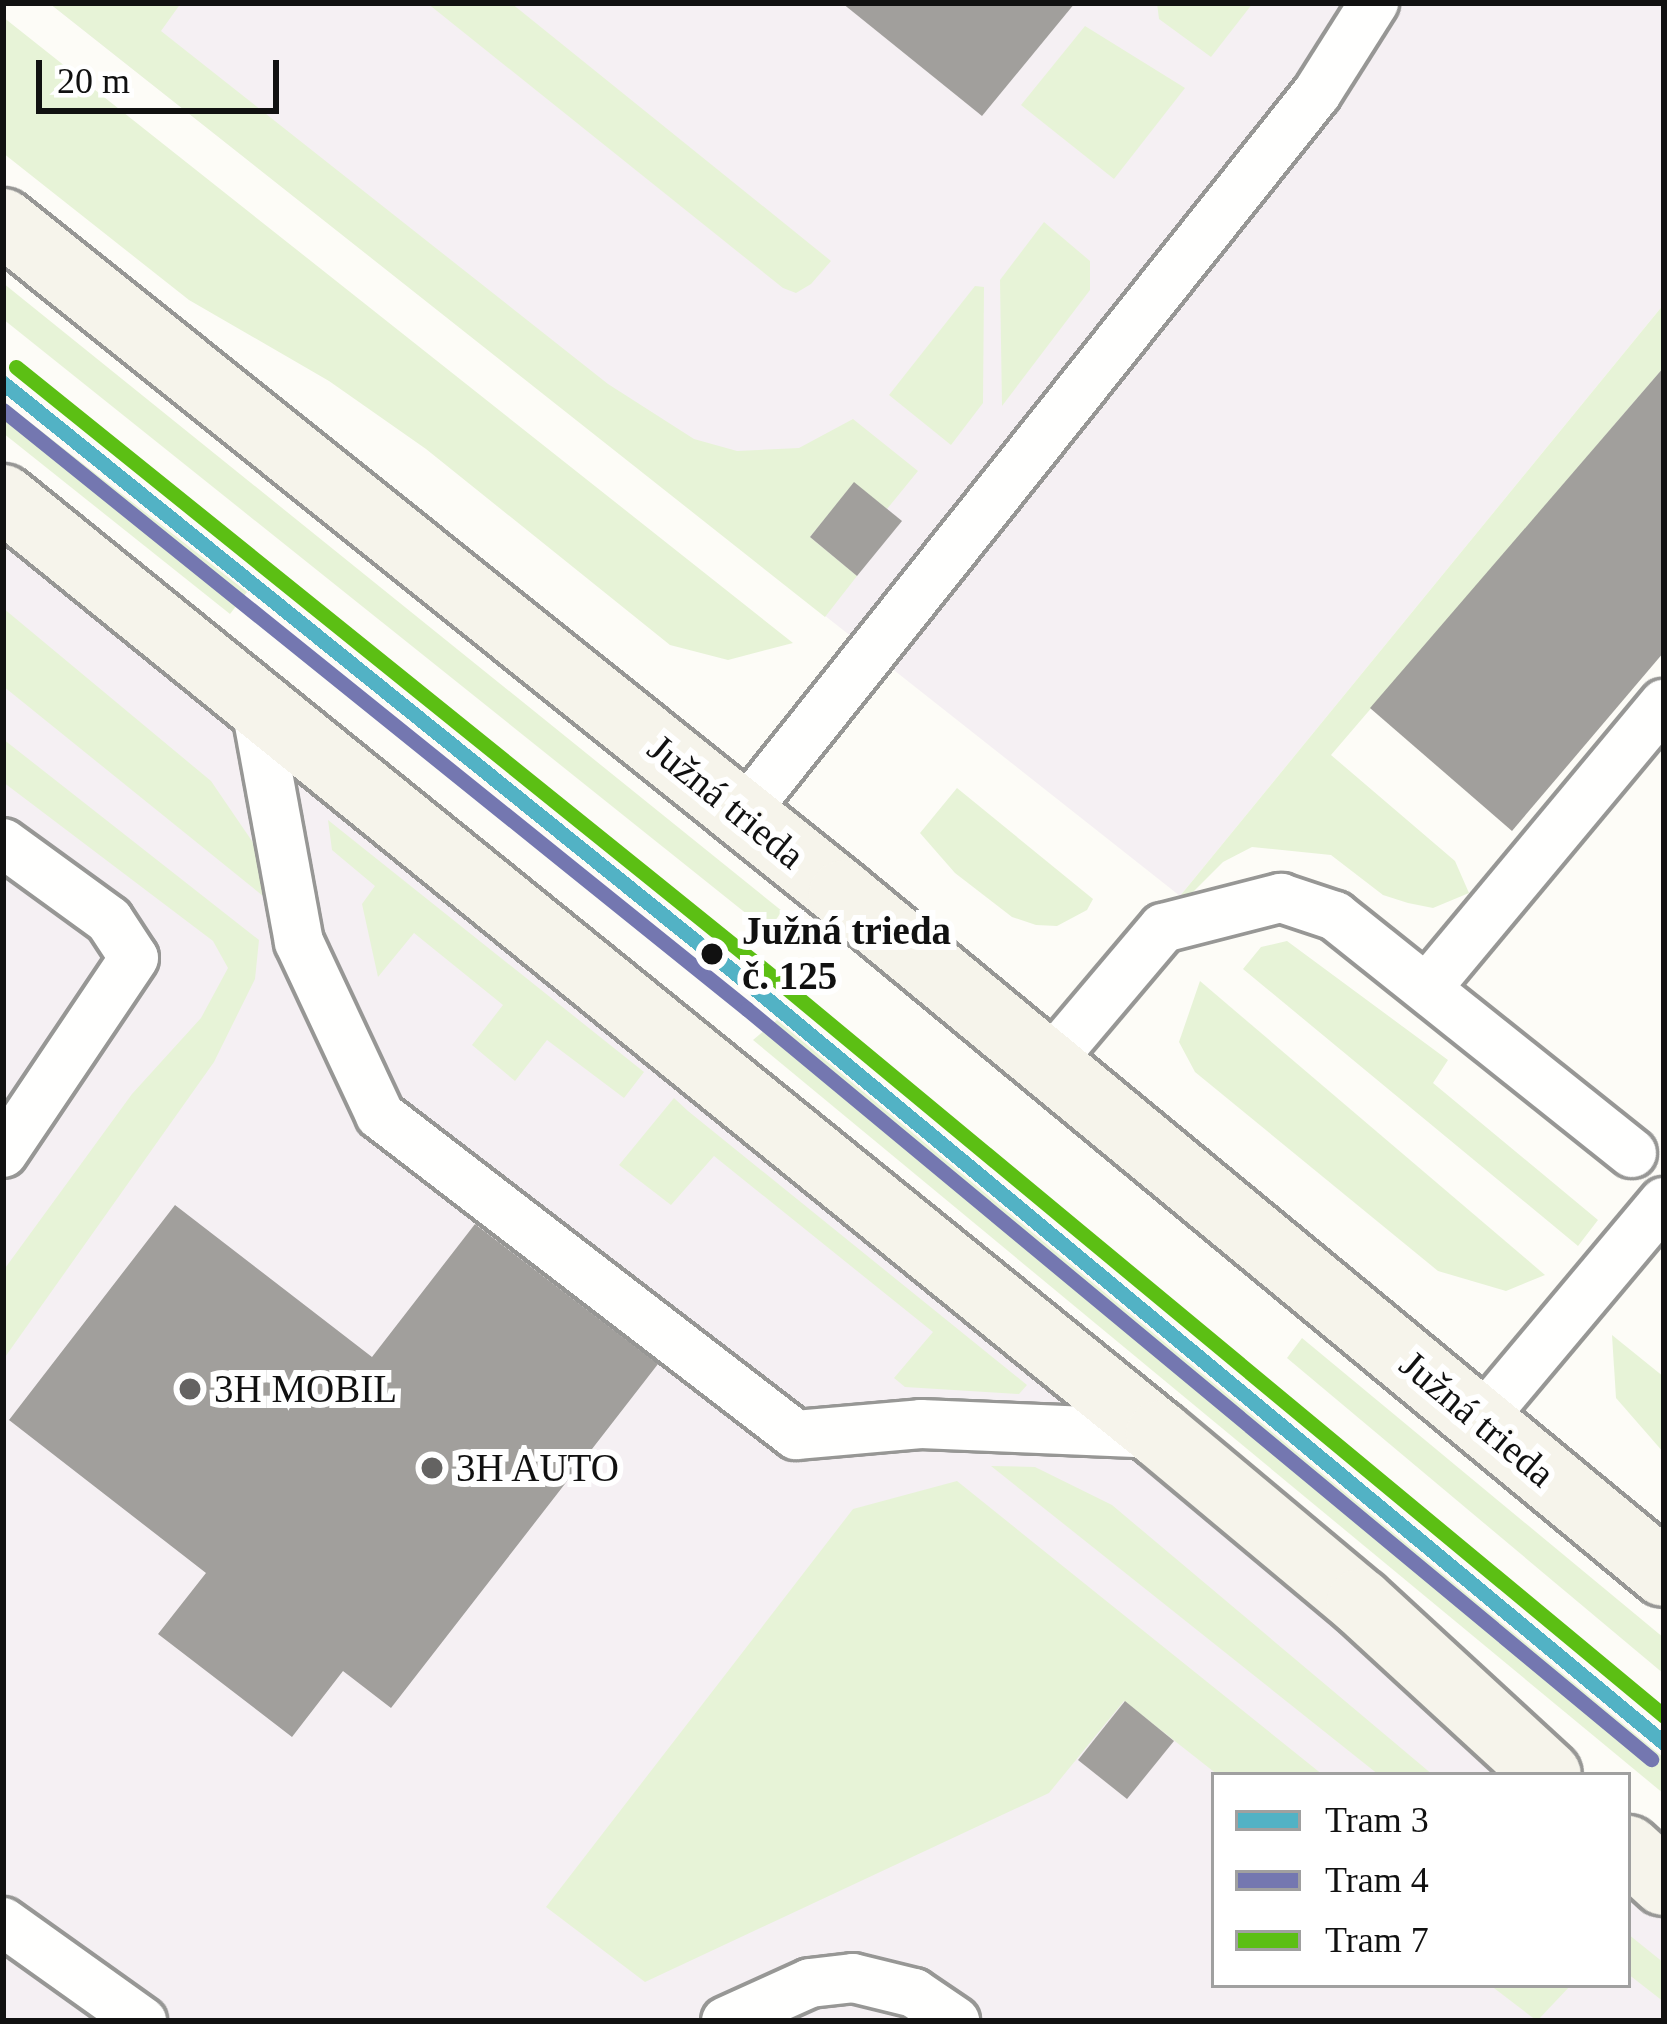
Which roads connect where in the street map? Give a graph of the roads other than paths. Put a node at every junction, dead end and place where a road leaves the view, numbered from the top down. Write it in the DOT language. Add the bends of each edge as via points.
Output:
graph roads {
  1 [pos="1374,3"];
  2 [pos="3,222"];
  3 [pos="3,498"];
  4 [pos="254,697"];
  5 [pos="1664,704"];
  6 [pos="742,815"];
  7 [pos="3,843"];
  8 [pos="1427,988"];
  9 [pos="1048,1064"];
  10 [pos="3,1153"];
  11 [pos="1632,1153"];
  12 [pos="1664,1202"];
  13 [pos="1480,1421"];
  14 [pos="1159,1434"];
  15 [pos="1664,1574"];
  16 [pos="1545,1772"];
  17 [pos="1631,1852"];
  18 [pos="1664,1882"];
  19 [pos="3,1922"];
  20 [pos="142,2021"];
  21 [pos="726,2021"];
  22 [pos="955,2021"];
  1 -- 6 [label="lane" via="1306,107"];
  2 -- 6 [label="street, Južná trieda"];
  3 -- 4 [label="street"];
  4 -- 14 [label="street"];
  4 -- 14 [label="lane" via="299,942 380,1115 796,1435 921,1424"];
  5 -- 8 [label="lane"];
  6 -- 9 [label="street, Južná trieda"];
  7 -- 10 [label="lane" via="109,920 134,958"];
  8 -- 9 [label="lane" via="1335,916 1306,902 1253,899 1162,928"];
  8 -- 11 [label="lane"];
  9 -- 13 [label="street, Južná trieda"];
  12 -- 13 [label="lane"];
  13 -- 15 [label="street, Južná trieda"];
  14 -- 16 [label="street" via="1360,1602"];
  17 -- 18 [label="street"];
  19 -- 20 [label="lane"];
  21 -- 22 [label="lane" via="810,1983 854,1978 914,1993"];
}
